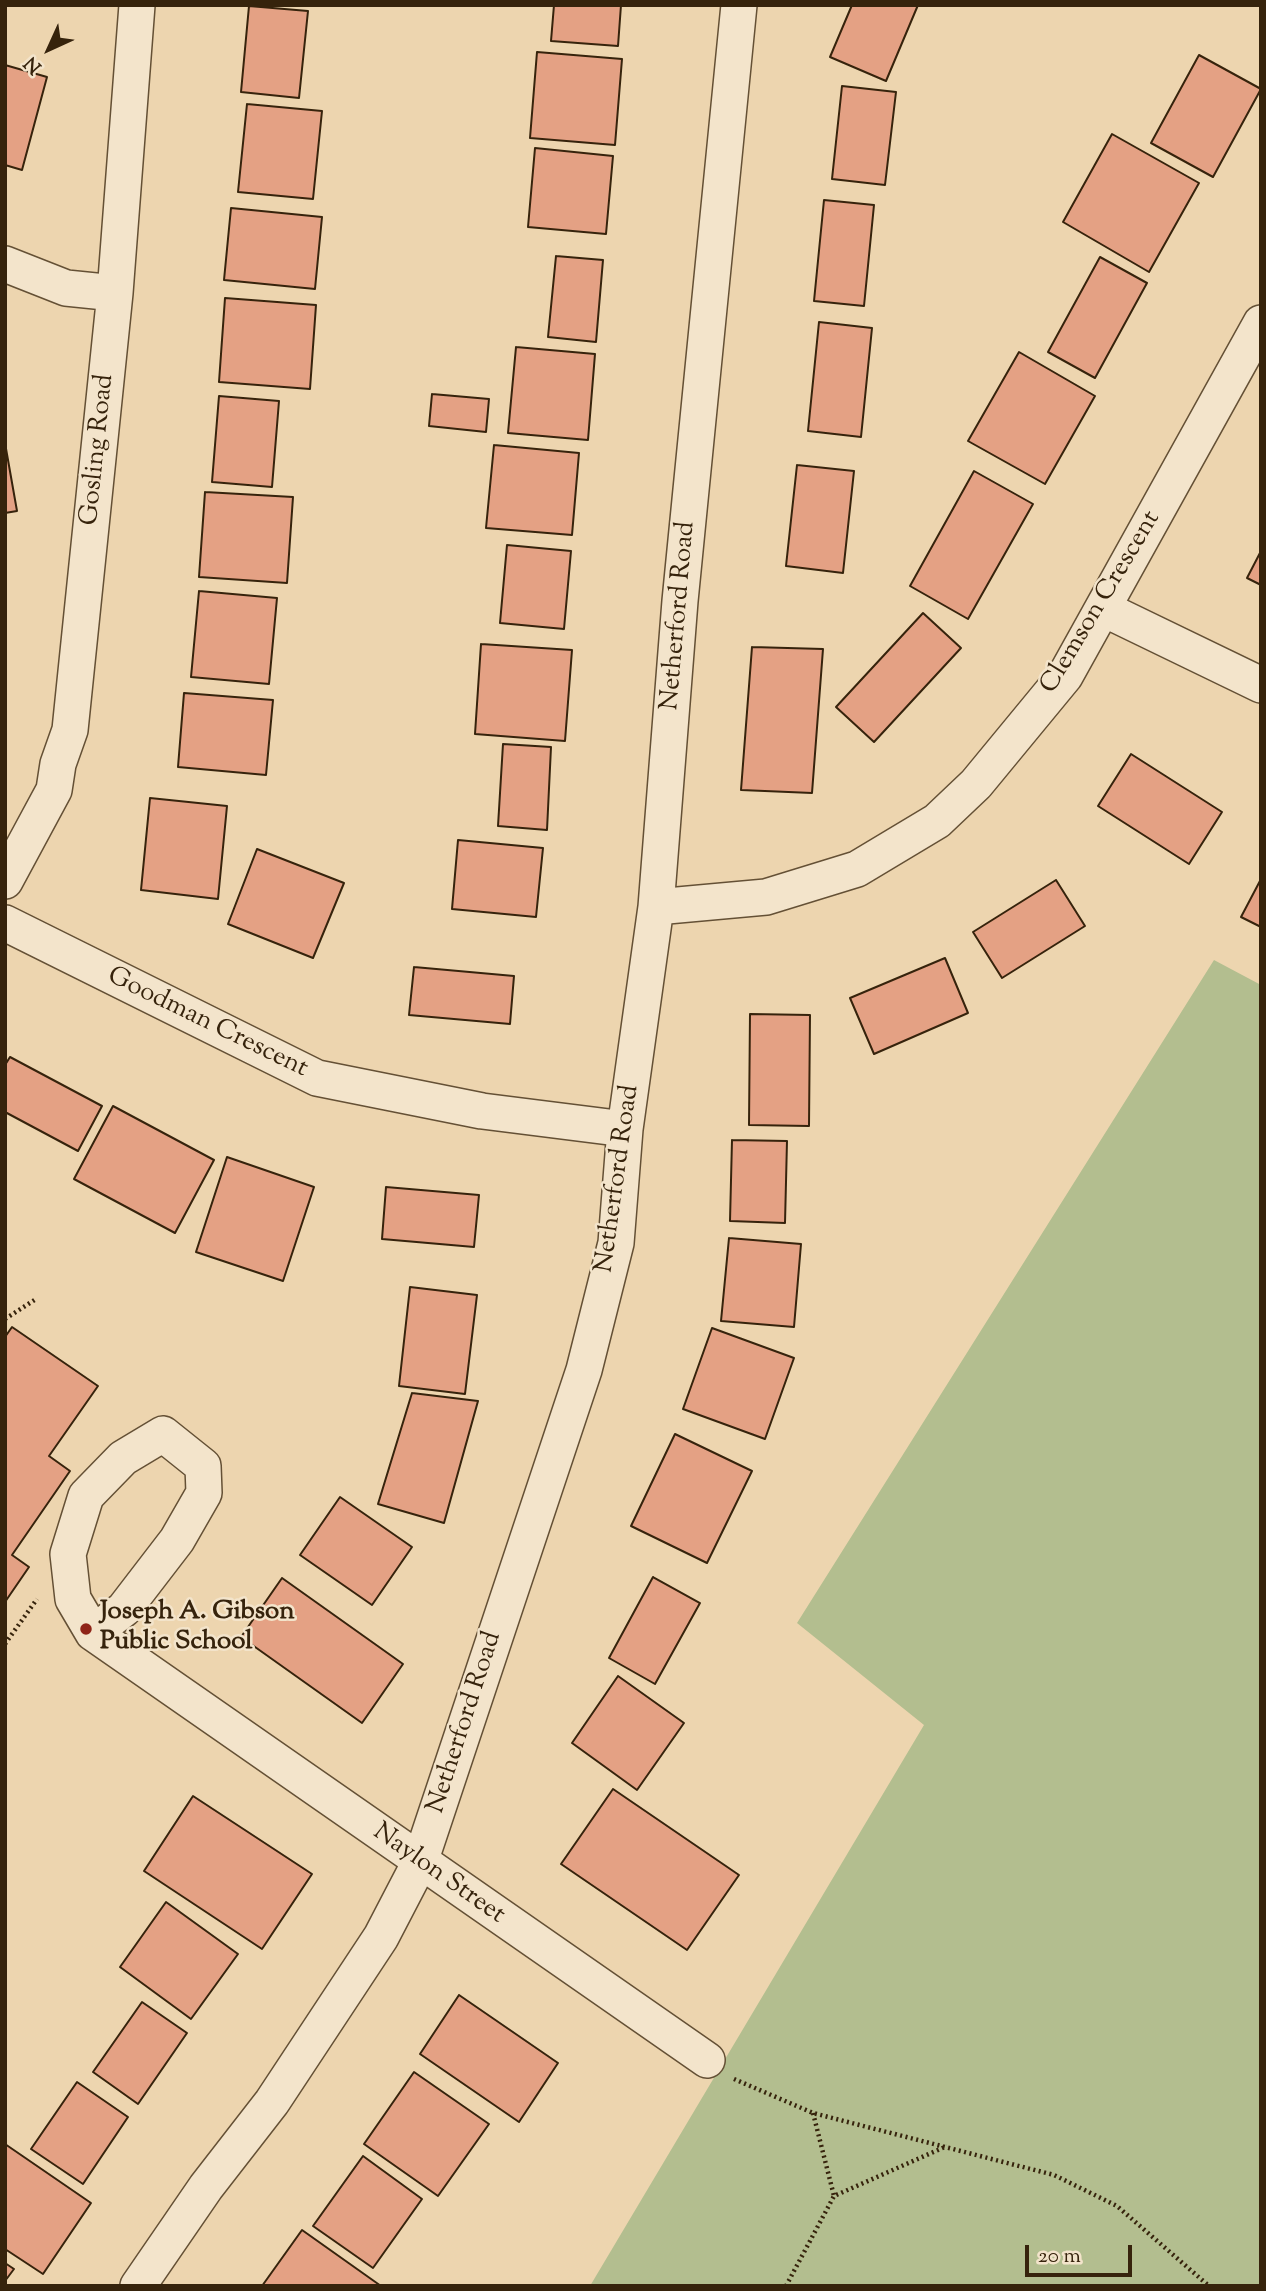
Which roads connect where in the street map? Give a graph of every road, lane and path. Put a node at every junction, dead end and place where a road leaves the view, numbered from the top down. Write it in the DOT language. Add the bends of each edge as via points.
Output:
graph roads {
  1 [pos="136,5"];
  2 [pos="739,5"];
  3 [pos="5,264"];
  4 [pos="115,293"];
  5 [pos="1261,323"];
  6 [pos="1104,609"];
  7 [pos="1261,685"];
  8 [pos="5,881"];
  9 [pos="656,907"];
  10 [pos="5,923"];
  11 [pos="625,1129"];
  12 [pos="36,1299"];
  13 [pos="5,1319"];
  14 [pos="43,1590"];
  15 [pos="93,1633"];
  16 [pos="5,1644"];
  17 [pos="420,1863"];
  18 [pos="707,2060"];
  19 [pos="813,2113"];
  20 [pos="948,2145"];
  21 [pos="834,2196"];
  22 [pos="138,2286"];
  23 [pos="786,2286"];
  24 [pos="1209,2286"];
  1 -- 4 [label="street, Gosling Road"];
  2 -- 9 [label="street, Netherford Road" via="680,601"];
  3 -- 4 [label="street" via="66,288"];
  4 -- 8 [label="street, Gosling Road" via="70,730 54,790"];
  5 -- 6 [label="street, Clemson Crescent"];
  6 -- 7 [label="street"];
  6 -- 9 [label="street, Clemson Crescent" via="1065,676 976,784 937,821 857,869 766,897"];
  9 -- 11 [label="street, Netherford Road"];
  10 -- 11 [label="street, Goodman Crescent" via="317,1078 482,1111"];
  11 -- 17 [label="street, Netherford Road" via="616,1242 584,1370"];
  12 -- 13 [label="path"];
  14 -- 16 [label="path"];
  15 -- 15 [label="street" via="124,1609 177,1539 204,1493 203,1466 163,1434 123,1458 86,1496 68,1554 73,1599"];
  15 -- 17 [label="street, Naylon Street"];
  17 -- 18 [label="street, Naylon Street"];
  17 -- 22 [label="street, Netherford Road" via="381,1937 272,2102"];
  18 -- 19 [label="path" via="742,2085"];
  19 -- 20 [label="path"];
  19 -- 21 [label="path"];
  20 -- 21 [label="path"];
  20 -- 24 [label="path" via="1055,2175 1117,2206"];
  21 -- 23 [label="path"];
}
